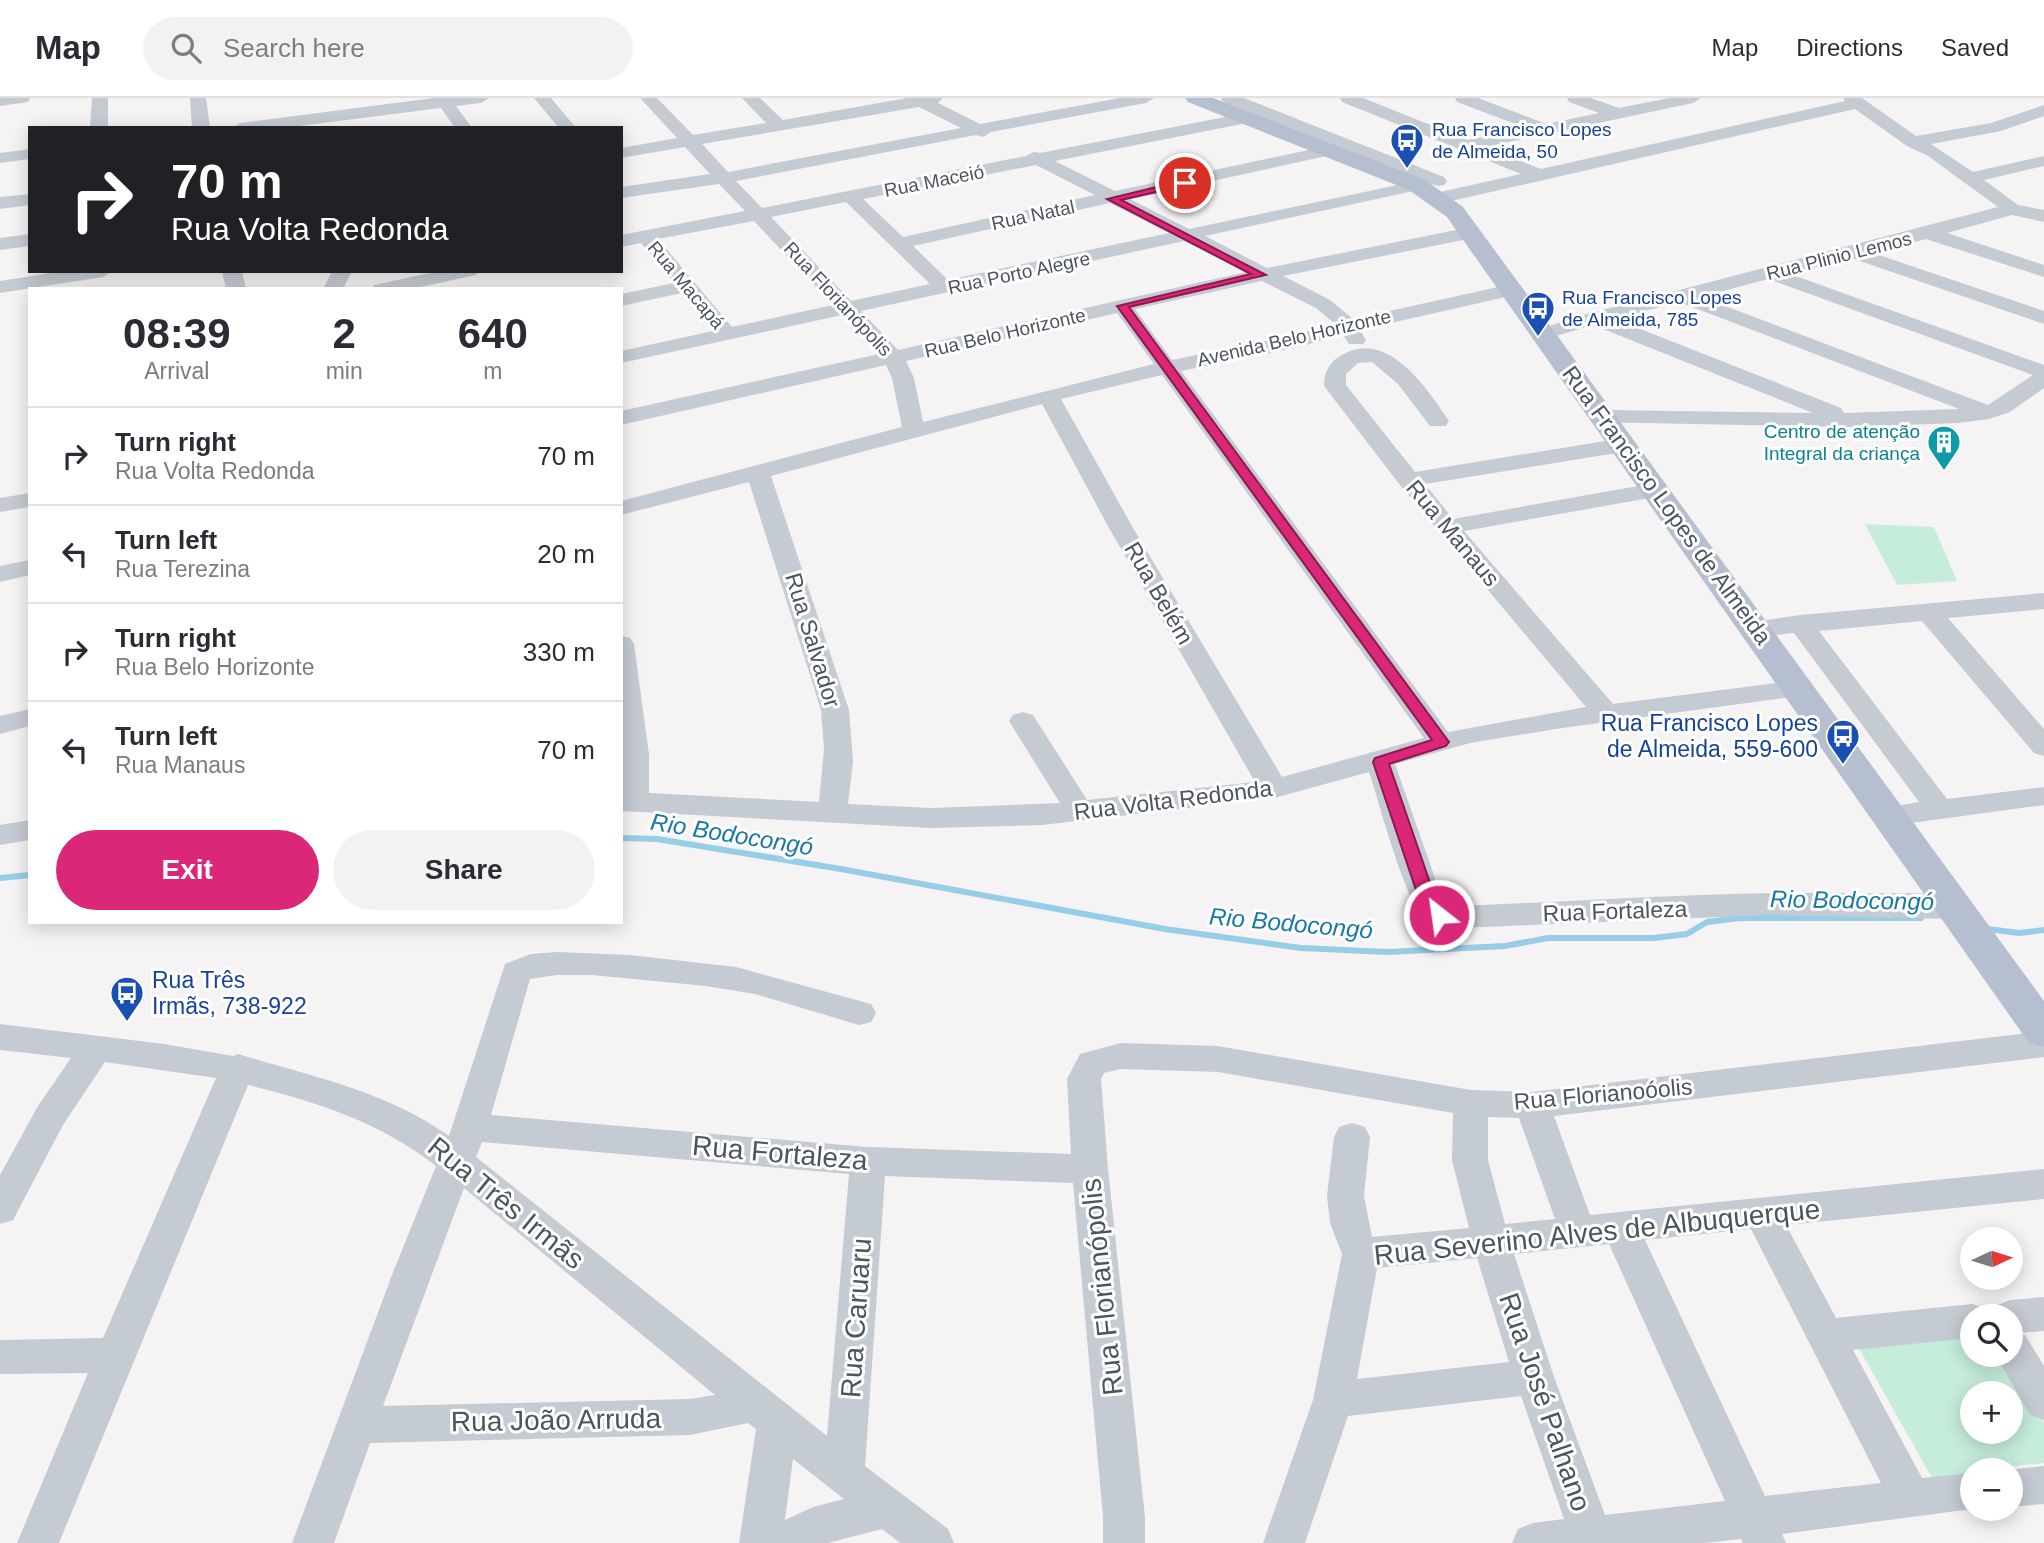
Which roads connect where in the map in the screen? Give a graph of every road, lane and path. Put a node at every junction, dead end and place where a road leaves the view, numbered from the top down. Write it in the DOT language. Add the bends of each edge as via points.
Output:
graph roads {
  1 [pos="22,98"];
  2 [pos="100,98"];
  3 [pos="198,98"];
  4 [pos="298,98"];
  5 [pos="481,98"];
  6 [pos="542,98"];
  7 [pos="648,98"];
  8 [pos="750,98"];
  9 [pos="941,98"];
  10 [pos="1146,98"];
  11 [pos="1195,98"];
  12 [pos="1348,98"];
  13 [pos="1463,98"];
  14 [pos="1575,98"];
  15 [pos="1693,98"];
  16 [pos="443,100"];
  17 [pos="918,100"];
  18 [pos="1867,100"];
  19 [pos="0,101"];
  20 [pos="394,103"];
  21 [pos="816,104"];
  22 [pos="422,105"];
  23 [pos="1238,108"];
  24 [pos="2044,110"];
  25 [pos="1619,114"];
  26 [pos="837,117"];
  27 [pos="302,120"];
  28 [pos="99,126"];
  29 [pos="201,126"];
  30 [pos="256,126"];
  31 [pos="414,126"];
  32 [pos="462,126"];
  33 [pos="566,126"];
  34 [pos="780,127"];
  35 [pos="1544,129"];
  36 [pos="980,130"];
  37 [pos="689,142"];
  38 [pos="1469,145"];
  39 [pos="1924,145"];
  40 [pos="1331,150"];
  41 [pos="623,153"];
  42 [pos="28,154"];
  43 [pos="0,158"];
  44 [pos="1040,160"];
  45 [pos="2044,161"];
  46 [pos="1540,175"];
  47 [pos="722,178"];
  48 [pos="1970,178"];
  49 [pos="1440,192"];
  50 [pos="623,193"];
  51 [pos="851,197"];
  52 [pos="28,199"];
  53 [pos="1112,199"];
  54 [pos="0,203"];
  55 [pos="2012,209"];
  56 [pos="758,215"];
  57 [pos="2044,216"];
  58 [pos="1947,228"];
  59 [pos="1471,233"];
  60 [pos="1927,233"];
  61 [pos="645,236"];
  62 [pos="1188,236"];
  63 [pos="28,240"];
  64 [pos="623,241"];
  65 [pos="900,243"];
  66 [pos="0,244"];
  67 [pos="1852,253"];
  68 [pos="2044,259"];
  69 [pos="2044,271"];
  70 [pos="90,273"];
  71 [pos="459,273"];
  72 [pos="1769,273"];
  73 [pos="1261,275"];
  74 [pos="688,286"];
  75 [pos="0,287"];
  76 [pos="392,287"];
  77 [pos="945,288"];
  78 [pos="1512,290"];
  79 [pos="1681,296"];
  80 [pos="623,300"];
  81 [pos="1122,306"];
  82 [pos="846,309"];
  83 [pos="1594,318"];
  84 [pos="2044,318"];
  85 [pos="1350,327"];
  86 [pos="727,334"];
  87 [pos="1543,334"];
  88 [pos="1363,356"];
  89 [pos="623,357"];
  90 [pos="894,358"];
  91 [pos="1169,367"];
  92 [pos="2044,372"];
  93 [pos="2044,378"];
  94 [pos="1048,396"];
  95 [pos="1989,412"];
  96 [pos="1602,417"];
  97 [pos="623,418"];
  98 [pos="1850,420"];
  99 [pos="1438,421"];
  100 [pos="914,430"];
  101 [pos="1623,445"];
  102 [pos="758,472"];
  103 [pos="1408,480"];
  104 [pos="1655,490"];
  105 [pos="28,500"];
  106 [pos="0,505"];
  107 [pos="623,507"];
  108 [pos="1447,527"];
  109 [pos="28,568"];
  110 [pos="0,574"];
  111 [pos="2044,601"];
  112 [pos="1928,611"];
  113 [pos="1800,623"];
  114 [pos="1756,629"];
  115 [pos="623,660"];
  116 [pos="1799,688"];
  117 [pos="1606,713"];
  118 [pos="28,718"];
  119 [pos="1023,721"];
  120 [pos="0,725"];
  121 [pos="1441,742"];
  122 [pos="2044,747"];
  123 [pos="1380,762"];
  124 [pos="1274,789"];
  125 [pos="2044,796"];
  126 [pos="628,801"];
  127 [pos="1939,809"];
  128 [pos="1079,810"];
  129 [pos="832,813"];
  130 [pos="1889,816"];
  131 [pos="28,830"];
  132 [pos="0,835"];
  133 [pos="1970,928"];
  134 [pos="859,1013"];
  135 [pos="2044,1032"];
  136 [pos="0,1037"];
  137 [pos="2044,1044"];
  138 [pos="96,1049"];
  139 [pos="1121,1056"];
  140 [pos="239,1067"];
  141 [pos="1471,1102"];
  142 [pos="1532,1105"];
  143 [pos="1352,1137"];
  144 [pos="463,1144"];
  145 [pos="868,1161"];
  146 [pos="1090,1169"];
  147 [pos="2044,1184"];
  148 [pos="0,1209"];
  149 [pos="1761,1213"];
  150 [pos="1621,1228"];
  151 [pos="1578,1232"];
  152 [pos="1490,1239"];
  153 [pos="1361,1254"];
  154 [pos="2044,1314"];
  155 [pos="2023,1316"];
  156 [pos="1960,1322"];
  157 [pos="1827,1336"];
  158 [pos="115,1356"];
  159 [pos="0,1357"];
  160 [pos="2023,1367"];
  161 [pos="1534,1377"];
  162 [pos="1333,1400"];
  163 [pos="2044,1402"];
  164 [pos="765,1413"];
  165 [pos="356,1425"];
  166 [pos="844,1475"];
  167 [pos="2044,1485"];
  168 [pos="2023,1488"];
  169 [pos="1960,1493"];
  170 [pos="1911,1499"];
  171 [pos="886,1508"];
  172 [pos="1759,1529"];
  173 [pos="1591,1536"];
  174 [pos="38,1543"];
  175 [pos="313,1543"];
  176 [pos="760,1543"];
  177 [pos="783,1543"];
  178 [pos="933,1543"];
  179 [pos="1124,1543"];
  180 [pos="1284,1543"];
  181 [pos="1533,1543"];
  1 -- 19 [label="street"];
  2 -- 28 [label="street"];
  3 -- 29 [label="street"];
  4 -- 27 [label="street"];
  5 -- 16 [label="street"];
  6 -- 33 [label="street"];
  7 -- 37 [label="street, Rua Florianópolis"];
  8 -- 34 [label="street"];
  9 -- 17 [label="street"];
  10 -- 36 [label="street"];
  11 -- 23 [label="main road, Rua Francisco Lopes de Almeida"];
  12 -- 38 [label="street"];
  13 -- 35 [label="street"];
  14 -- 25 [label="street"];
  15 -- 25 [label="street"];
  16 -- 22 [label="street"];
  16 -- 32 [label="street"];
  17 -- 26 [label="street"];
  17 -- 36 [label="street"];
  18 -- 39 [label="street"];
  18 -- 46 [label="street, Rua Porto Alegre"];
  20 -- 22 [label="street"];
  20 -- 27 [label="street"];
  21 -- 26 [label="street"];
  22 -- 31 [label="street"];
  23 -- 40 [label="main road, Rua Francisco Lopes de Almeida"];
  23 -- 44 [label="street, Rua Maceió"];
  23 -- 49 [label="street"];
  24 -- 39 [label="street"];
  25 -- 35 [label="street"];
  26 -- 34 [label="street"];
  27 -- 30 [label="street"];
  34 -- 37 [label="street"];
  35 -- 38 [label="street"];
  36 -- 44 [label="street"];
  36 -- 47 [label="street"];
  37 -- 41 [label="street"];
  37 -- 47 [label="street, Rua Florianópolis"];
  38 -- 46 [label="street"];
  39 -- 48 [label="street"];
  40 -- 49 [label="main road, Rua Francisco Lopes de Almeida"];
  40 -- 53 [label="street, Rua Natal"];
  42 -- 43 [label="street"];
  44 -- 51 [label="street, Rua Maceió"];
  44 -- 53 [label="street"];
  45 -- 48 [label="street"];
  46 -- 49 [label="street, Rua Porto Alegre"];
  47 -- 50 [label="street"];
  47 -- 56 [label="street, Rua Florianópolis"];
  48 -- 55 [label="street"];
  49 -- 59 [label="main road, Rua Francisco Lopes de Almeida"];
  49 -- 62 [label="street, Rua Porto Alegre"];
  51 -- 56 [label="street, Rua Maceió"];
  51 -- 65 [label="street"];
  52 -- 54 [label="street"];
  53 -- 62 [label="street"];
  53 -- 65 [label="street, Rua Natal"];
  55 -- 57 [label="street"];
  55 -- 58 [label="street, Rua Plinio Lemos"];
  56 -- 61 [label="street, Rua Maceió"];
  56 -- 82 [label="street, Rua Florianópolis"];
  58 -- 60 [label="street, Rua Plinio Lemos"];
  58 -- 68 [label="street"];
  59 -- 73 [label="street, Rua Belo Horizonte"];
  59 -- 78 [label="main road, Rua Francisco Lopes de Almeida"];
  60 -- 67 [label="street, Rua Plinio Lemos"];
  60 -- 69 [label="street"];
  61 -- 64 [label="street, Rua Maceió"];
  61 -- 74 [label="street, Rua Macapá"];
  62 -- 73 [label="street"];
  62 -- 77 [label="street, Rua Porto Alegre"];
  63 -- 66 [label="street"];
  65 -- 77 [label="street"];
  67 -- 72 [label="street, Rua Plinio Lemos"];
  67 -- 84 [label="street"];
  70 -- 75 [label="street"];
  71 -- 76 [label="street"];
  72 -- 79 [label="street, Rua Plinio Lemos"];
  72 -- 92 [label="street"];
  73 -- 81 [label="street, Rua Belo Horizonte"];
  73 -- 85 [label="street" via="1323,304"];
  74 -- 80 [label="street"];
  74 -- 86 [label="street, Rua Macapá"];
  77 -- 82 [label="street, Rua Porto Alegre"];
  78 -- 85 [label="street, Avenida Belo Horizonte"];
  78 -- 87 [label="main road, Rua Francisco Lopes de Almeida"];
  79 -- 83 [label="street, Rua Plinio Lemos"];
  79 -- 95 [label="street"];
  81 -- 90 [label="street, Rua Belo Horizonte"];
  81 -- 91 [label="street"];
  82 -- 86 [label="street, Rua Porto Alegre"];
  82 -- 90 [label="street, Rua Florianópolis"];
  83 -- 87 [label="street, Rua Plinio Lemos"];
  83 -- 98 [label="street"];
  85 -- 88 [label="street"];
  85 -- 91 [label="street, Avenida Belo Horizonte"];
  86 -- 89 [label="street, Rua Porto Alegre"];
  87 -- 96 [label="main road, Rua Francisco Lopes de Almeida"];
  88 -- 99 [label="street" via="1388,360"];
  88 -- 103 [label="street, Rua Manaus" via="1340,365 1333,378 1335,386"];
  90 -- 97 [label="street, Rua Belo Horizonte"];
  90 -- 100 [label="street, Rua Florianópolis"];
  91 -- 94 [label="street, Avenida Belo Horizonte"];
  91 -- 121 [label="street"];
  93 -- 95 [label="street"];
  94 -- 100 [label="street, Avenida Belo Horizonte"];
  94 -- 124 [label="street, Rua Belém"];
  95 -- 98 [label="street"];
  96 -- 98 [label="street"];
  96 -- 101 [label="main road, Rua Francisco Lopes de Almeida"];
  100 -- 102 [label="street"];
  101 -- 103 [label="street"];
  101 -- 104 [label="main road, Rua Francisco Lopes de Almeida"];
  102 -- 107 [label="street"];
  102 -- 129 [label="street, Rua Salvador" via="835,709 840,770"];
  103 -- 108 [label="street, Rua Manaus"];
  104 -- 108 [label="street"];
  104 -- 114 [label="main road, Rua Francisco Lopes de Almeida"];
  105 -- 106 [label="street"];
  108 -- 117 [label="street, Rua Manaus"];
  109 -- 110 [label="street"];
  111 -- 112 [label="street"];
  112 -- 113 [label="street"];
  112 -- 122 [label="street"];
  113 -- 114 [label="street"];
  113 -- 127 [label="street"];
  114 -- 116 [label="main road, Rua Francisco Lopes de Almeida"];
  115 -- 126 [label="street" via="635,755"];
  116 -- 117 [label="street, Rua Volta Redonda"];
  116 -- 130 [label="main road, Rua Francisco Lopes de Almeida"];
  117 -- 121 [label="street, Rua Volta Redonda"];
  118 -- 120 [label="street"];
  119 -- 128 [label="street"];
  121 -- 123 [label="street, Rua Volta Redonda"];
  123 -- 124 [label="street, Rua Volta Redonda"];
  123 -- 133 [label="street, Rua Fortaleza" via="1426,895 1439,915 1459,918 1871,904"];
  124 -- 128 [label="street, Rua Volta Redonda"];
  125 -- 127 [label="street"];
  126 -- 129 [label="street, Rua Volta Redonda"];
  127 -- 130 [label="street"];
  128 -- 129 [label="street, Rua Volta Redonda" via="931,818"];
  130 -- 133 [label="main road, Rua Francisco Lopes de Almeida"];
  131 -- 132 [label="street"];
  133 -- 135 [label="main road, Rua Francisco Lopes de Almeida"];
  134 -- 144 [label="street" via="718,975 554,963 521,967"];
  136 -- 138 [label="street, Rua Três Irmãs"];
  137 -- 142 [label="street, Rua Florianoóolis"];
  138 -- 140 [label="street, Rua Três Irmãs"];
  138 -- 148 [label="street" via="44,1126"];
  139 -- 141 [label="street, Rua Florianoóolis" via="1218,1059"];
  139 -- 146 [label="street, Rua Florianópolis" via="1092,1063 1084,1079"];
  140 -- 144 [label="street, Rua Três Irmãs" via="362,1105 417,1132"];
  140 -- 158 [label="street"];
  141 -- 142 [label="street, Rua Florianoóolis"];
  141 -- 152 [label="street, Rua José Palhano" via="1470,1160"];
  142 -- 151 [label="street"];
  143 -- 153 [label="street" via="1344,1206"];
  144 -- 145 [label="street, Rua Fortaleza"];
  144 -- 164 [label="street, Rua Três Irmãs"];
  144 -- 165 [label="street"];
  145 -- 146 [label="street, Rua Fortaleza"];
  145 -- 166 [label="street, Rua Caruaru"];
  146 -- 179 [label="street, Rua Florianópolis"];
  147 -- 149 [label="street, Rua Severino Alves de Albuquerque"];
  149 -- 150 [label="street, Rua Severino Alves de Albuquerque"];
  149 -- 157 [label="street"];
  150 -- 151 [label="street, Rua Severino Alves de Albuquerque"];
  150 -- 172 [label="street"];
  151 -- 152 [label="street, Rua Severino Alves de Albuquerque"];
  152 -- 153 [label="street, Rua Severino Alves de Albuquerque"];
  152 -- 161 [label="street, Rua José Palhano"];
  153 -- 162 [label="street, Rua Severino Alves de Albuquerque"];
  154 -- 155 [label="street"];
  156 -- 157 [label="street"];
  157 -- 170 [label="street"];
  158 -- 159 [label="street"];
  158 -- 174 [label="street"];
  160 -- 163 [label="street"];
  161 -- 162 [label="street"];
  161 -- 173 [label="street, Rua José Palhano"];
  162 -- 180 [label="street, Rua Severino Alves de Albuquerque"];
  164 -- 165 [label="street, Rua João Arruda"];
  164 -- 166 [label="street, Rua Três Irmãs"];
  164 -- 176 [label="street"];
  165 -- 175 [label="street"];
  166 -- 171 [label="street, Rua Três Irmãs"];
  167 -- 168 [label="street"];
  169 -- 170 [label="street"];
  170 -- 172 [label="street"];
  171 -- 177 [label="street" via="813,1527"];
  171 -- 178 [label="street, Rua Três Irmãs"];
  172 -- 173 [label="street"];
  173 -- 181 [label="street"];
}
